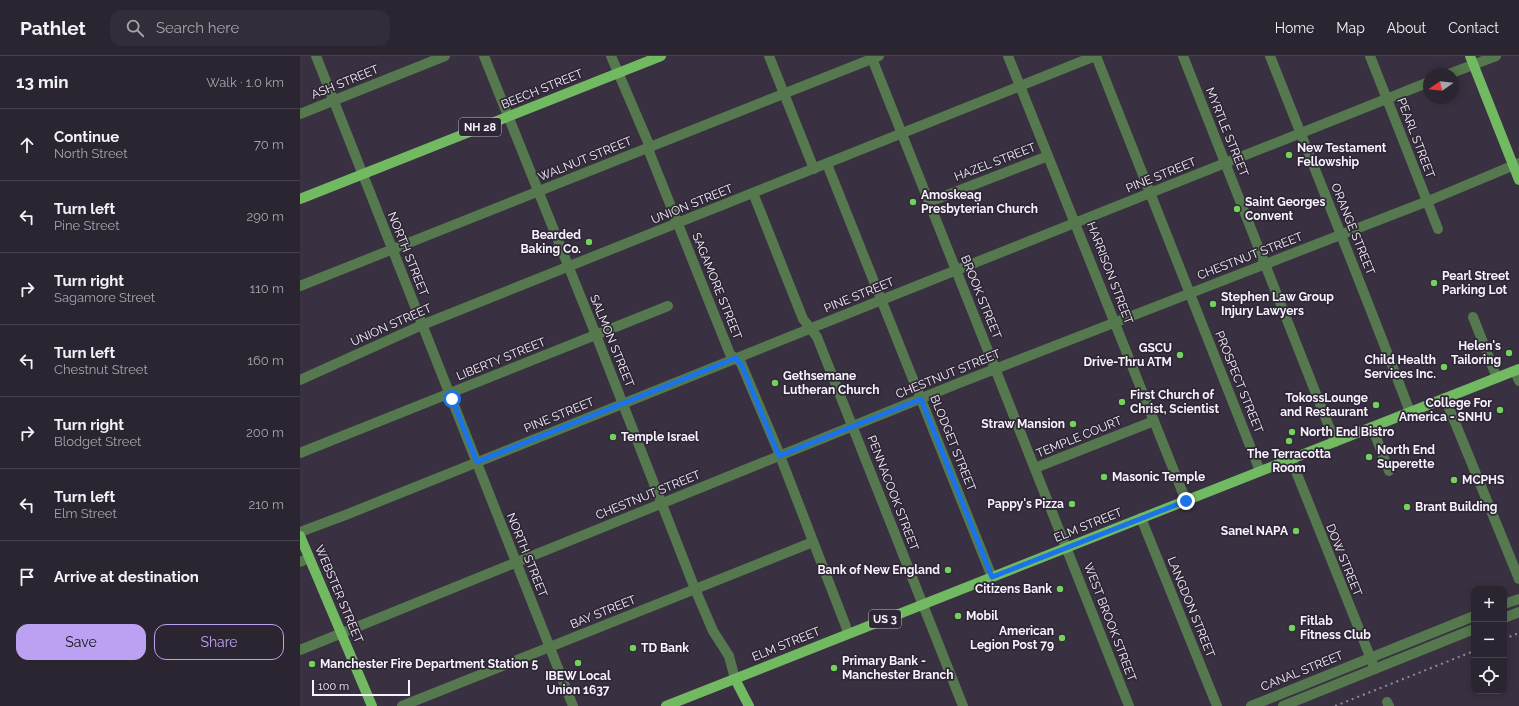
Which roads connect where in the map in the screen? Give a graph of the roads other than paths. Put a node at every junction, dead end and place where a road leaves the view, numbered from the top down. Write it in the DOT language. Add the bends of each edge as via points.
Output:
graph roads {
  1 [pos="316,56"];
  2 [pos="445,56"];
  3 [pos="484,56"];
  4 [pos="611,56"];
  5 [pos="661,56"];
  6 [pos="769,56"];
  7 [pos="1008,56"];
  8 [pos="1095,56"];
  9 [pos="1183,56"];
  10 [pos="1270,56"];
  11 [pos="1370,56"];
  12 [pos="1496,56"];
  13 [pos="874,57"];
  14 [pos="1472,60"];
  15 [pos="1459,68"];
  16 [pos="618,73"];
  17 [pos="1423,84"];
  18 [pos="1020,86"];
  19 [pos="784,94"];
  20 [pos="1387,99"];
  21 [pos="333,101"];
  22 [pos="300,114"];
  23 [pos="508,116"];
  24 [pos="902,133"];
  25 [pos="1301,134"];
  26 [pos="649,147"];
  27 [pos="1048,156"];
  28 [pos="1226,163"];
  29 [pos="827,164"];
  30 [pos="1516,164"];
  31 [pos="814,169"];
  32 [pos="362,174"];
  33 [pos="1519,180"];
  34 [pos="538,192"];
  35 [pos="753,193"];
  36 [pos="1150,193"];
  37 [pos="300,199"];
  38 [pos="1427,201"];
  39 [pos="929,202"];
  40 [pos="678,223"];
  41 [pos="1076,223"];
  42 [pos="1438,229"];
  43 [pos="1341,234"];
  44 [pos="392,249"];
  45 [pos="1266,264"];
  46 [pos="568,267"];
  47 [pos="957,270"];
  48 [pos="300,286"];
  49 [pos="1190,293"];
  50 [pos="881,300"];
  51 [pos="668,306"];
  52 [pos="1473,317"];
  53 [pos="1115,322"];
  54 [pos="422,325"];
  55 [pos="811,328"];
  56 [pos="596,335"];
  57 [pos="736,358"];
  58 [pos="996,369"];
  59 [pos="1517,370"];
  60 [pos="1497,378"];
  61 [pos="300,380"];
  62 [pos="1519,381"];
  63 [pos="450,394"];
  64 [pos="1445,398"];
  65 [pos="921,399"];
  66 [pos="622,403"];
  67 [pos="1410,412"];
  68 [pos="1154,421"];
  69 [pos="853,426"];
  70 [pos="1372,427"];
  71 [pos="1336,442"];
  72 [pos="300,452"];
  73 [pos="779,456"];
  74 [pos="1291,459"];
  75 [pos="477,462"];
  76 [pos="1035,468"];
  77 [pos="1260,471"];
  78 [pos="1389,471"];
  79 [pos="1186,501"];
  80 [pos="662,504"];
  81 [pos="1141,518"];
  82 [pos="300,532"];
  83 [pos="300,536"];
  84 [pos="813,542"];
  85 [pos="1067,547"];
  86 [pos="305,560"];
  87 [pos="516,561"];
  88 [pos="992,577"];
  89 [pos="1519,579"];
  90 [pos="695,589"];
  91 [pos="1519,598"];
  92 [pos="1507,603"];
  93 [pos="923,604"];
  94 [pos="1519,612"];
  95 [pos="1471,617"];
  96 [pos="1507,617"];
  97 [pos="1471,630"];
  98 [pos="340,632"];
  99 [pos="848,633"];
  100 [pos="550,647"];
  101 [pos="300,650"];
  102 [pos="1370,657"];
  103 [pos="1375,669"];
  104 [pos="735,679"];
  105 [pos="372,706"];
  106 [pos="402,706"];
  107 [pos="574,706"];
  108 [pos="666,706"];
  109 [pos="741,706"];
  110 [pos="749,706"];
  111 [pos="963,706"];
  112 [pos="1129,706"];
  113 [pos="1217,706"];
  114 [pos="1251,706"];
  115 [pos="1283,706"];
  1 -- 21 [label="street, NORTH STREET"];
  2 -- 21 [label="street, ASH STREET"];
  3 -- 23 [label="street, SALMON STREET"];
  4 -- 16 [label="street, SAGAMORE STREET"];
  5 -- 16 [label="main road, BEECH STREET / NH 28"];
  6 -- 19 [label="street"];
  7 -- 18 [label="street, HARRISON STREET"];
  8 -- 18 [label="street, UNION STREET"];
  8 -- 36 [label="street, PROSPECT STREET"];
  9 -- 28 [label="street, MYRTLE STREET"];
  10 -- 25 [label="street, ORANGE STREET"];
  11 -- 20 [label="street, PEARL STREET"];
  12 -- 14 [label="street"];
  13 -- 19 [label="street, WALNUT STREET"];
  13 -- 24 [label="street, BROOK STREET"];
  14 -- 15 [label="street"];
  14 -- 30 [label="main road"];
  16 -- 23 [label="main road, BEECH STREET / NH 28"];
  16 -- 26 [label="street, SAGAMORE STREET"];
  17 -- 20 [label="street, PINE STREET"];
  18 -- 24 [label="street, UNION STREET"];
  18 -- 27 [label="street, HARRISON STREET"];
  19 -- 26 [label="street, WALNUT STREET"];
  19 -- 31 [label="street"];
  20 -- 25 [label="street, PINE STREET"];
  20 -- 38 [label="street, PEARL STREET"];
  21 -- 22 [label="street, ASH STREET"];
  21 -- 32 [label="street, NORTH STREET"];
  23 -- 32 [label="main road, BEECH STREET / NH 28"];
  23 -- 34 [label="street, SALMON STREET"];
  24 -- 29 [label="street, UNION STREET"];
  24 -- 39 [label="street, BROOK STREET"];
  25 -- 28 [label="street, PINE STREET"];
  25 -- 43 [label="street, ORANGE STREET"];
  26 -- 34 [label="street, WALNUT STREET"];
  26 -- 40 [label="street, SAGAMORE STREET"];
  27 -- 39 [label="street, HAZEL STREET"];
  27 -- 41 [label="street, HARRISON STREET"];
  28 -- 36 [label="street, PINE STREET"];
  28 -- 45 [label="street, MYRTLE STREET"];
  29 -- 31 [label="street, UNION STREET"];
  29 -- 50 [label="street, BLODGET STREET"];
  30 -- 33 [label="main road"];
  30 -- 38 [label="street, CHESTNUT STREET"];
  31 -- 35 [label="street, UNION STREET"];
  32 -- 37 [label="main road, BEECH STREET / NH 28"];
  32 -- 44 [label="street, NORTH STREET"];
  34 -- 44 [label="street, WALNUT STREET"];
  34 -- 46 [label="street, SALMON STREET"];
  35 -- 40 [label="street, UNION STREET"];
  35 -- 55 [label="street, PENNACOOK STREET" via="803,319"];
  36 -- 41 [label="street, PINE STREET"];
  36 -- 49 [label="street, PROSPECT STREET"];
  38 -- 42 [label="street, PEARL STREET"];
  38 -- 43 [label="street, CHESTNUT STREET"];
  39 -- 47 [label="street, BROOK STREET"];
  40 -- 46 [label="street, UNION STREET"];
  40 -- 57 [label="street, SAGAMORE STREET" via="730,354"];
  41 -- 47 [label="street, PINE STREET"];
  41 -- 53 [label="street, HARRISON STREET"];
  43 -- 45 [label="street, CHESTNUT STREET"];
  43 -- 67 [label="street, ORANGE STREET"];
  44 -- 48 [label="street, WALNUT STREET"];
  44 -- 54 [label="street, NORTH STREET"];
  45 -- 49 [label="street, CHESTNUT STREET"];
  45 -- 71 [label="street, MYRTLE STREET"];
  46 -- 54 [label="street, UNION STREET"];
  46 -- 56 [label="street, SALMON STREET"];
  47 -- 50 [label="street, PINE STREET"];
  47 -- 58 [label="street, BROOK STREET"];
  49 -- 53 [label="street, CHESTNUT STREET"];
  49 -- 77 [label="street, PROSPECT STREET"];
  50 -- 55 [label="street, PINE STREET"];
  50 -- 65 [label="street, BLODGET STREET"];
  51 -- 56 [label="street, LIBERTY STREET"];
  52 -- 60 [label="street"];
  53 -- 58 [label="street, CHESTNUT STREET"];
  53 -- 68 [label="street, HARRISON STREET"];
  54 -- 61 [label="street, UNION STREET"];
  54 -- 63 [label="street, NORTH STREET"];
  55 -- 57 [label="street, PINE STREET"];
  55 -- 69 [label="street, PENNACOOK STREET" via="818,337"];
  56 -- 63 [label="street, LIBERTY STREET"];
  56 -- 66 [label="street, SALMON STREET"];
  57 -- 66 [label="street, PINE STREET"];
  57 -- 73 [label="street, SAGAMORE STREET" via="742,366"];
  58 -- 65 [label="street, CHESTNUT STREET"];
  58 -- 76 [label="street, BROOK STREET"];
  59 -- 60 [label="main road, ELM STREET / US 3"];
  59 -- 62 [label="street"];
  60 -- 64 [label="main road, ELM STREET / US 3"];
  63 -- 72 [label="street, LIBERTY STREET"];
  63 -- 75 [label="street, NORTH STREET"];
  64 -- 67 [label="main road, ELM STREET / US 3"];
  64 -- 89 [label="street"];
  65 -- 69 [label="street, CHESTNUT STREET"];
  65 -- 88 [label="street, BLODGET STREET"];
  66 -- 75 [label="street, PINE STREET"];
  66 -- 80 [label="street, SALMON STREET"];
  67 -- 70 [label="main road, ELM STREET / US 3"];
  68 -- 76 [label="street, TEMPLE COURT"];
  68 -- 79 [label="street, HARRISON STREET"];
  69 -- 73 [label="street, CHESTNUT STREET"];
  69 -- 93 [label="street, PENNACOOK STREET"];
  70 -- 71 [label="main road, ELM STREET / US 3"];
  70 -- 78 [label="street"];
  71 -- 74 [label="main road, ELM STREET / US 3"];
  73 -- 80 [label="street, CHESTNUT STREET"];
  73 -- 84 [label="street, SAGAMORE STREET"];
  74 -- 77 [label="main road, ELM STREET / US 3"];
  74 -- 102 [label="street, DOW STREET"];
  75 -- 82 [label="street, PINE STREET"];
  75 -- 87 [label="street, NORTH STREET"];
  76 -- 85 [label="street, BROOK STREET"];
  77 -- 79 [label="main road, ELM STREET / US 3"];
  79 -- 81 [label="main road, ELM STREET / US 3"];
  80 -- 87 [label="street, CHESTNUT STREET"];
  80 -- 90 [label="street, SALMON STREET"];
  81 -- 85 [label="main road, ELM STREET / US 3"];
  81 -- 113 [label="street, LANGDON STREET"];
  83 -- 86 [label="main road, WEBSTER STREET"];
  84 -- 90 [label="street, BAY STREET"];
  84 -- 99 [label="street, SAGAMORE STREET"];
  85 -- 88 [label="main road, ELM STREET / US 3"];
  85 -- 112 [label="street, WEST BROOK STREET"];
  86 -- 98 [label="main road, WEBSTER STREET"];
  87 -- 98 [label="street, CHESTNUT STREET"];
  87 -- 100 [label="street, NORTH STREET"];
  88 -- 93 [label="main road, ELM STREET / US 3"];
  90 -- 100 [label="street, BAY STREET"];
  90 -- 104 [label="street, SALMON STREET" via="713,631 729,656"];
  91 -- 92 [label="street"];
  93 -- 99 [label="main road, ELM STREET / US 3"];
  93 -- 111 [label="street, PENNACOOK STREET"];
  94 -- 96 [label="street"];
  95 -- 102 [label="street, CANAL STREET"];
  97 -- 103 [label="street"];
  98 -- 101 [label="street, CHESTNUT STREET"];
  98 -- 105 [label="main road, WEBSTER STREET"];
  99 -- 104 [label="main road, ELM STREET / US 3"];
  100 -- 106 [label="street, BAY STREET"];
  100 -- 107 [label="street, NORTH STREET"];
  102 -- 103 [label="street, DOW STREET"];
  102 -- 114 [label="street, CANAL STREET"];
  103 -- 115 [label="street"];
  104 -- 108 [label="main road, ELM STREET / US 3"];
  104 -- 109 [label="main road"];
  104 -- 110 [label="main road"];
}
